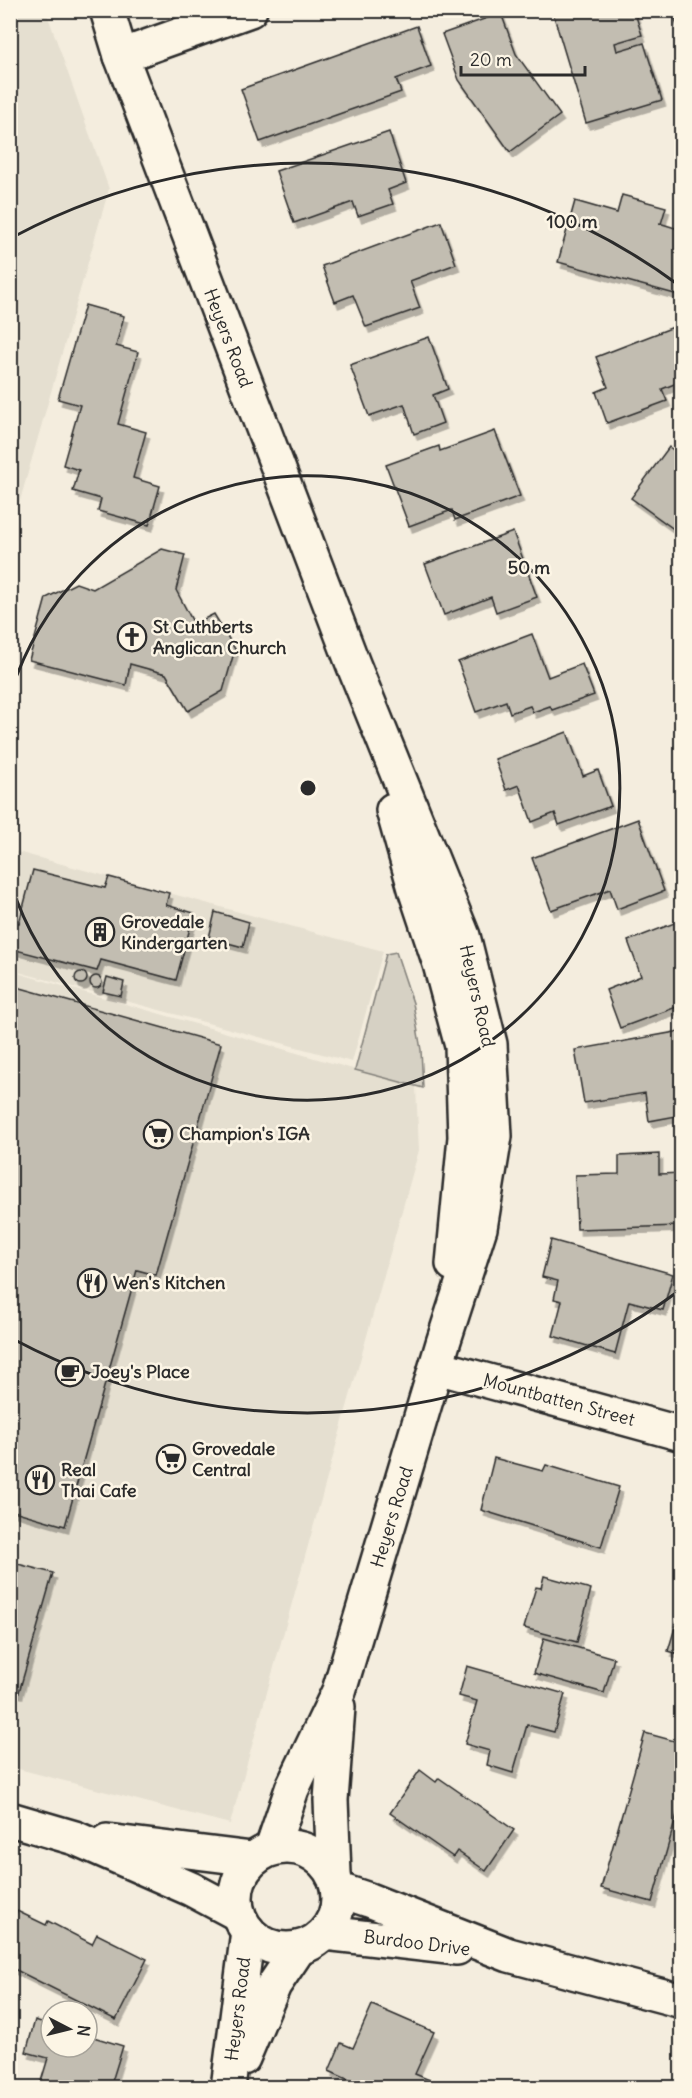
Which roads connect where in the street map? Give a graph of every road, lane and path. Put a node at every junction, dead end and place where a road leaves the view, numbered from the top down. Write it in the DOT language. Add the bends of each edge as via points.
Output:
graph roads {
  1 [pos="107,10"];
  2 [pos="250,10"];
  3 [pos="121,56"];
  4 [pos="440,1355"];
  5 [pos="681,1434"];
  6 [pos="339,1691"];
  7 [pos="10,1819"];
  8 [pos="75,1838"];
  9 [pos="262,1853"];
  10 [pos="336,1882"];
  11 [pos="243,1922"];
  12 [pos="312,1940"];
  13 [pos="509,1955"];
  14 [pos="681,2001"];
  15 [pos="229,2088"];
  1 -- 3 [label="street, Heyers Road"];
  2 -- 3 [label="street"];
  3 -- 4 [label="street, Heyers Road" via="353,664 462,1046 465,1137"];
  4 -- 5 [label="street, Mountbatten Street"];
  4 -- 6 [label="street, Heyers Road"];
  6 -- 9 [label="street, Heyers Road"];
  6 -- 10 [label="street, Heyers Road" via="332,1800"];
  7 -- 8 [label="street"];
  8 -- 9 [label="street"];
  8 -- 11 [label="street" via="191,1888"];
  9 -- 10 [label="street" via="290,1846 308,1850 323,1860"];
  9 -- 11 [label="street, Heyers Road" via="243,1870 237,1884 236,1899"];
  10 -- 12 [label="street, Heyers Road" via="338,1905 333,1920"];
  10 -- 13 [label="street, Burdoo Drive"];
  11 -- 12 [label="street, Heyers Road" via="258,1941 271,1947 285,1950"];
  11 -- 15 [label="street, Heyers Road"];
  12 -- 13 [label="street, Burdoo Drive"];
  12 -- 15 [label="street, Heyers Road" via="274,1985"];
  13 -- 14 [label="street, Burdoo Drive"];
}
